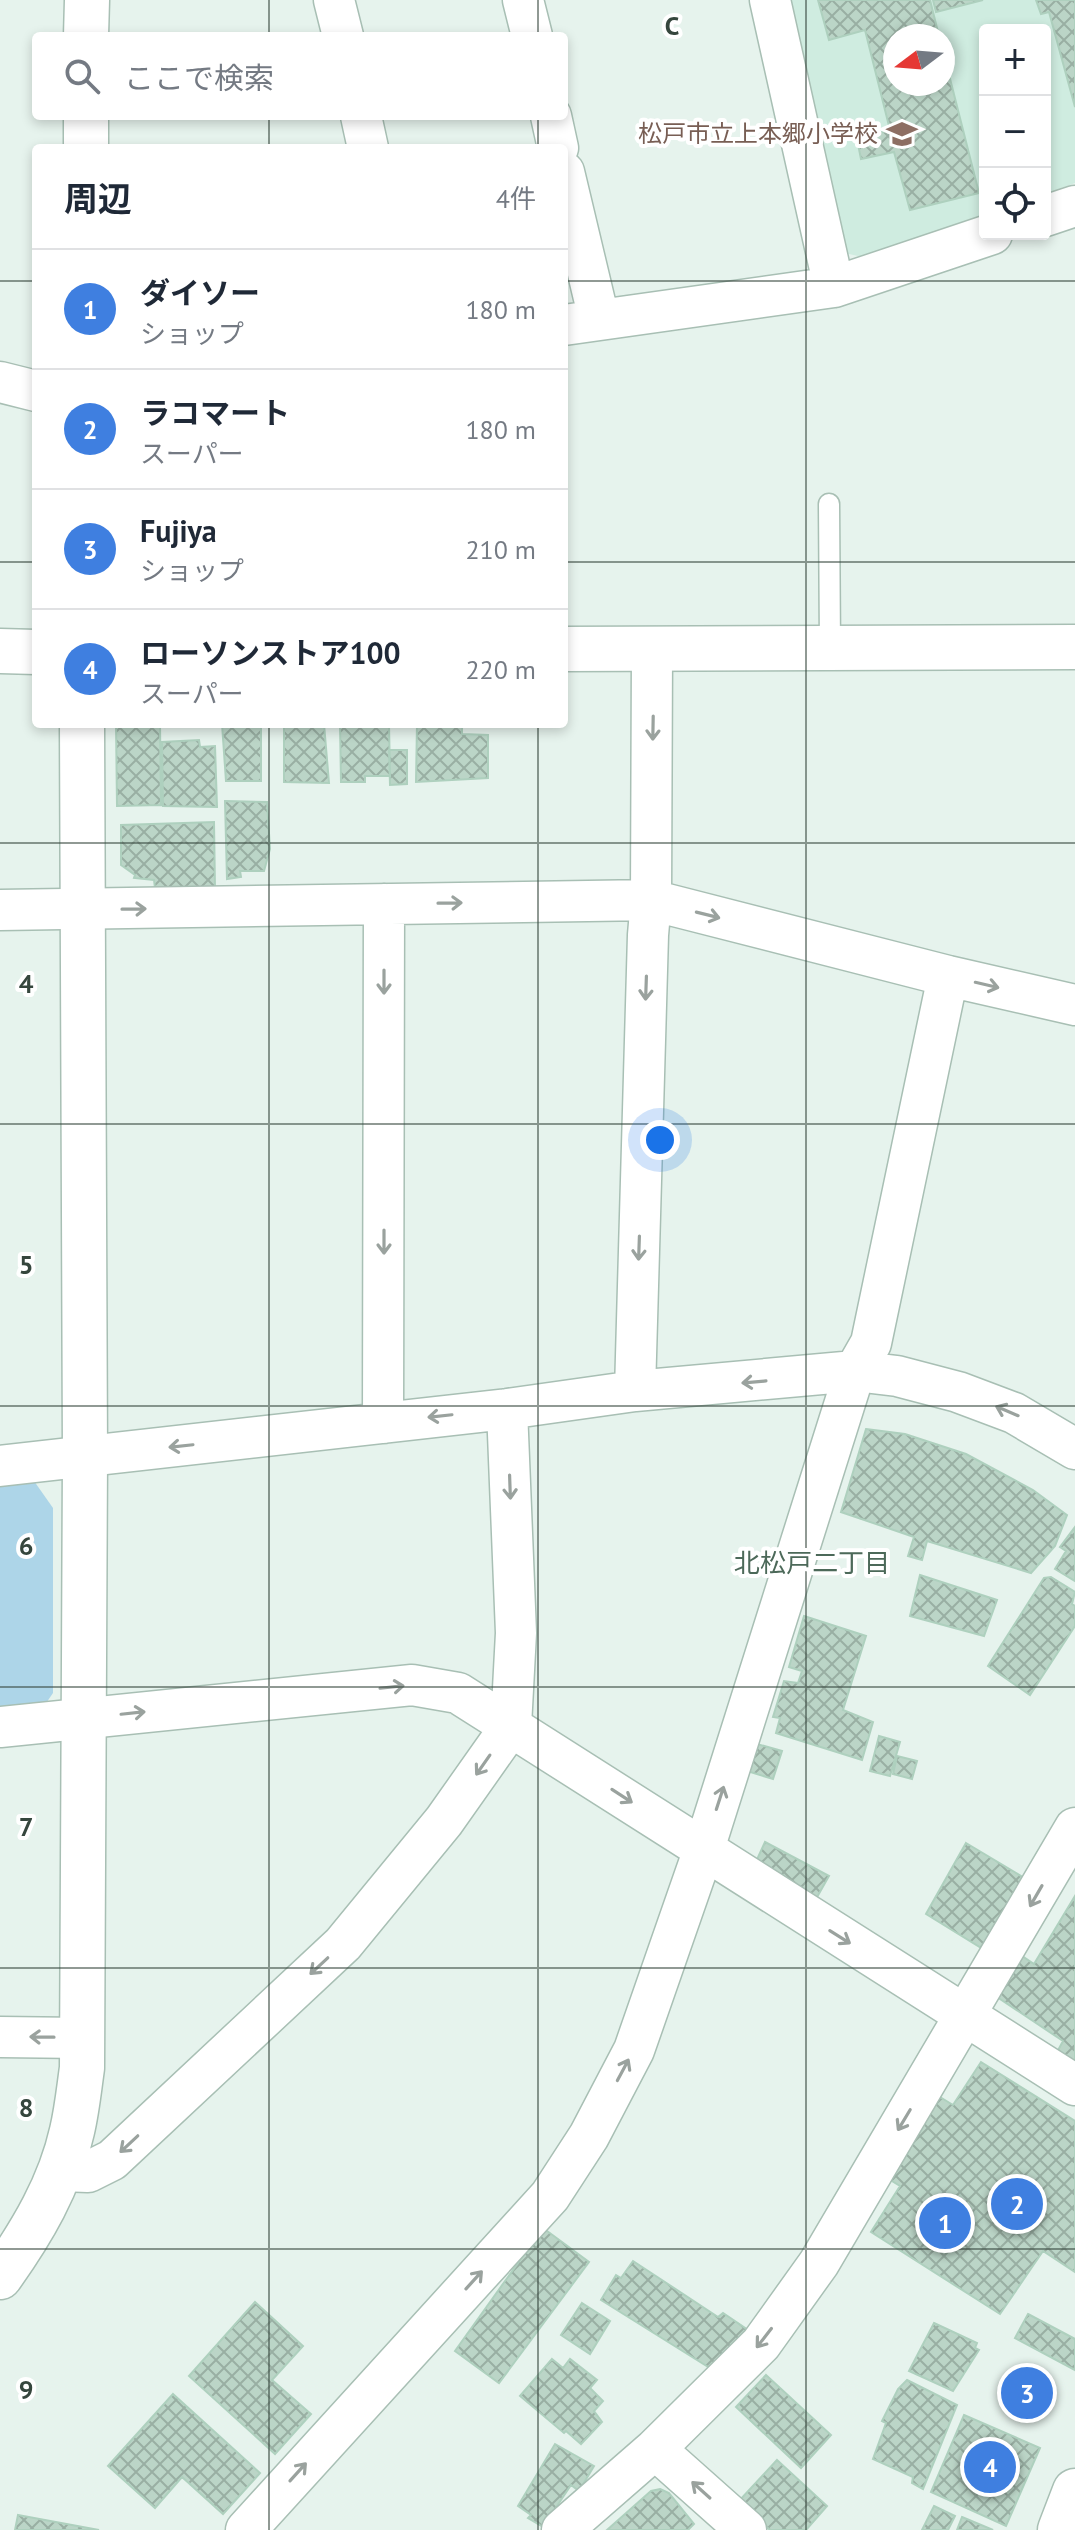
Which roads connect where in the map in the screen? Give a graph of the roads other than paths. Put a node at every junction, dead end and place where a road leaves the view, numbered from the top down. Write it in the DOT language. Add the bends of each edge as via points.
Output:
graph roads {
  1 [pos="87,0"];
  2 [pos="334,0"];
  3 [pos="523,0"];
  4 [pos="770,0"];
  5 [pos="86,32"];
  6 [pos="342,32"];
  7 [pos="531,32"];
  8 [pos="86,120"];
  9 [pos="362,120"];
  10 [pos="552,120"];
  11 [pos="86,144"];
  12 [pos="367,144"];
  13 [pos="557,144"];
  14 [pos="1075,206"];
  15 [pos="568,207"];
  16 [pos="1051,214"];
  17 [pos="979,238"];
  18 [pos="834,287"];
  19 [pos="581,322"];
  20 [pos="0,382"];
  21 [pos="32,390"];
  22 [pos="829,504"];
  23 [pos="1075,647"];
  24 [pos="830,648"];
  25 [pos="568,649"];
  26 [pos="652,650"];
  27 [pos="0,651"];
  28 [pos="32,652"];
  29 [pos="82,728"];
  30 [pos="651,900"];
  31 [pos="384,904"];
  32 [pos="83,909"];
  33 [pos="0,910"];
  34 [pos="948,976"];
  35 [pos="1075,1005"];
  36 [pos="855,1371"];
  37 [pos="635,1391"];
  38 [pos="507,1409"];
  39 [pos="383,1423"];
  40 [pos="1075,1449"];
  41 [pos="85,1457"];
  42 [pos="0,1466"];
  43 [pos="83,1719"];
  44 [pos="511,1726"];
  45 [pos="0,1727"];
  46 [pos="1075,1828"];
  47 [pos="704,1849"];
  48 [pos="966,2015"];
  49 [pos="0,2037"];
  50 [pos="83,2038"];
  51 [pos="1075,2085"];
  52 [pos="61,2171"];
  53 [pos="0,2277"];
  54 [pos="655,2449"];
  55 [pos="1075,2491"];
  56 [pos="246,2530"];
  57 [pos="562,2530"];
  58 [pos="746,2530"];
  59 [pos="1060,2530"];
  1 -- 5 [label="street"];
  2 -- 6 [label="street"];
  3 -- 7 [label="street"];
  4 -- 18 [label="street"];
  8 -- 11 [label="street"];
  9 -- 12 [label="street"];
  10 -- 13 [label="street"];
  14 -- 16 [label="street"];
  15 -- 19 [label="street"];
  17 -- 18 [label="street"];
  18 -- 19 [label="street"];
  20 -- 21 [label="street"];
  22 -- 24 [label="lane"];
  23 -- 24 [label="street"];
  24 -- 26 [label="street"];
  25 -- 26 [label="street"];
  26 -- 30 [label="street, one-way"];
  27 -- 28 [label="street"];
  29 -- 32 [label="street"];
  31 -- 30 [label="street, one-way"];
  30 -- 34 [label="street, one-way"];
  30 -- 37 [label="street, one-way"];
  32 -- 31 [label="street, one-way"];
  31 -- 39 [label="street, one-way"];
  32 -- 33 [label="street"];
  32 -- 41 [label="street"];
  34 -- 35 [label="street, one-way"];
  34 -- 36 [label="street" via="871,1343"];
  36 -- 37 [label="street, one-way"];
  40 -- 36 [label="street, one-way" via="1014,1413 958,1392"];
  47 -- 36 [label="street, one-way"];
  37 -- 38 [label="street"];
  38 -- 39 [label="street, one-way"];
  38 -- 44 [label="street, one-way" via="516,1633"];
  39 -- 41 [label="street, one-way"];
  41 -- 42 [label="street"];
  41 -- 43 [label="street"];
  43 -- 44 [label="street, one-way" via="412,1685 458,1693"];
  43 -- 45 [label="street"];
  43 -- 50 [label="street"];
  44 -- 47 [label="street, one-way"];
  44 -- 52 [label="street, one-way" via="444,1821 343,1944 112,2160 88,2172"];
  46 -- 48 [label="street, one-way"];
  47 -- 48 [label="street, one-way"];
  56 -- 47 [label="street, one-way" via="550,2196 634,2050"];
  48 -- 51 [label="street"];
  48 -- 54 [label="street, one-way" via="819,2263 761,2344"];
  50 -- 49 [label="street, one-way"];
  50 -- 52 [label="street" via="73,2130"];
  52 -- 53 [label="street" via="40,2216"];
  54 -- 57 [label="street"];
  58 -- 54 [label="street, one-way"];
  55 -- 59 [label="street"];
}
